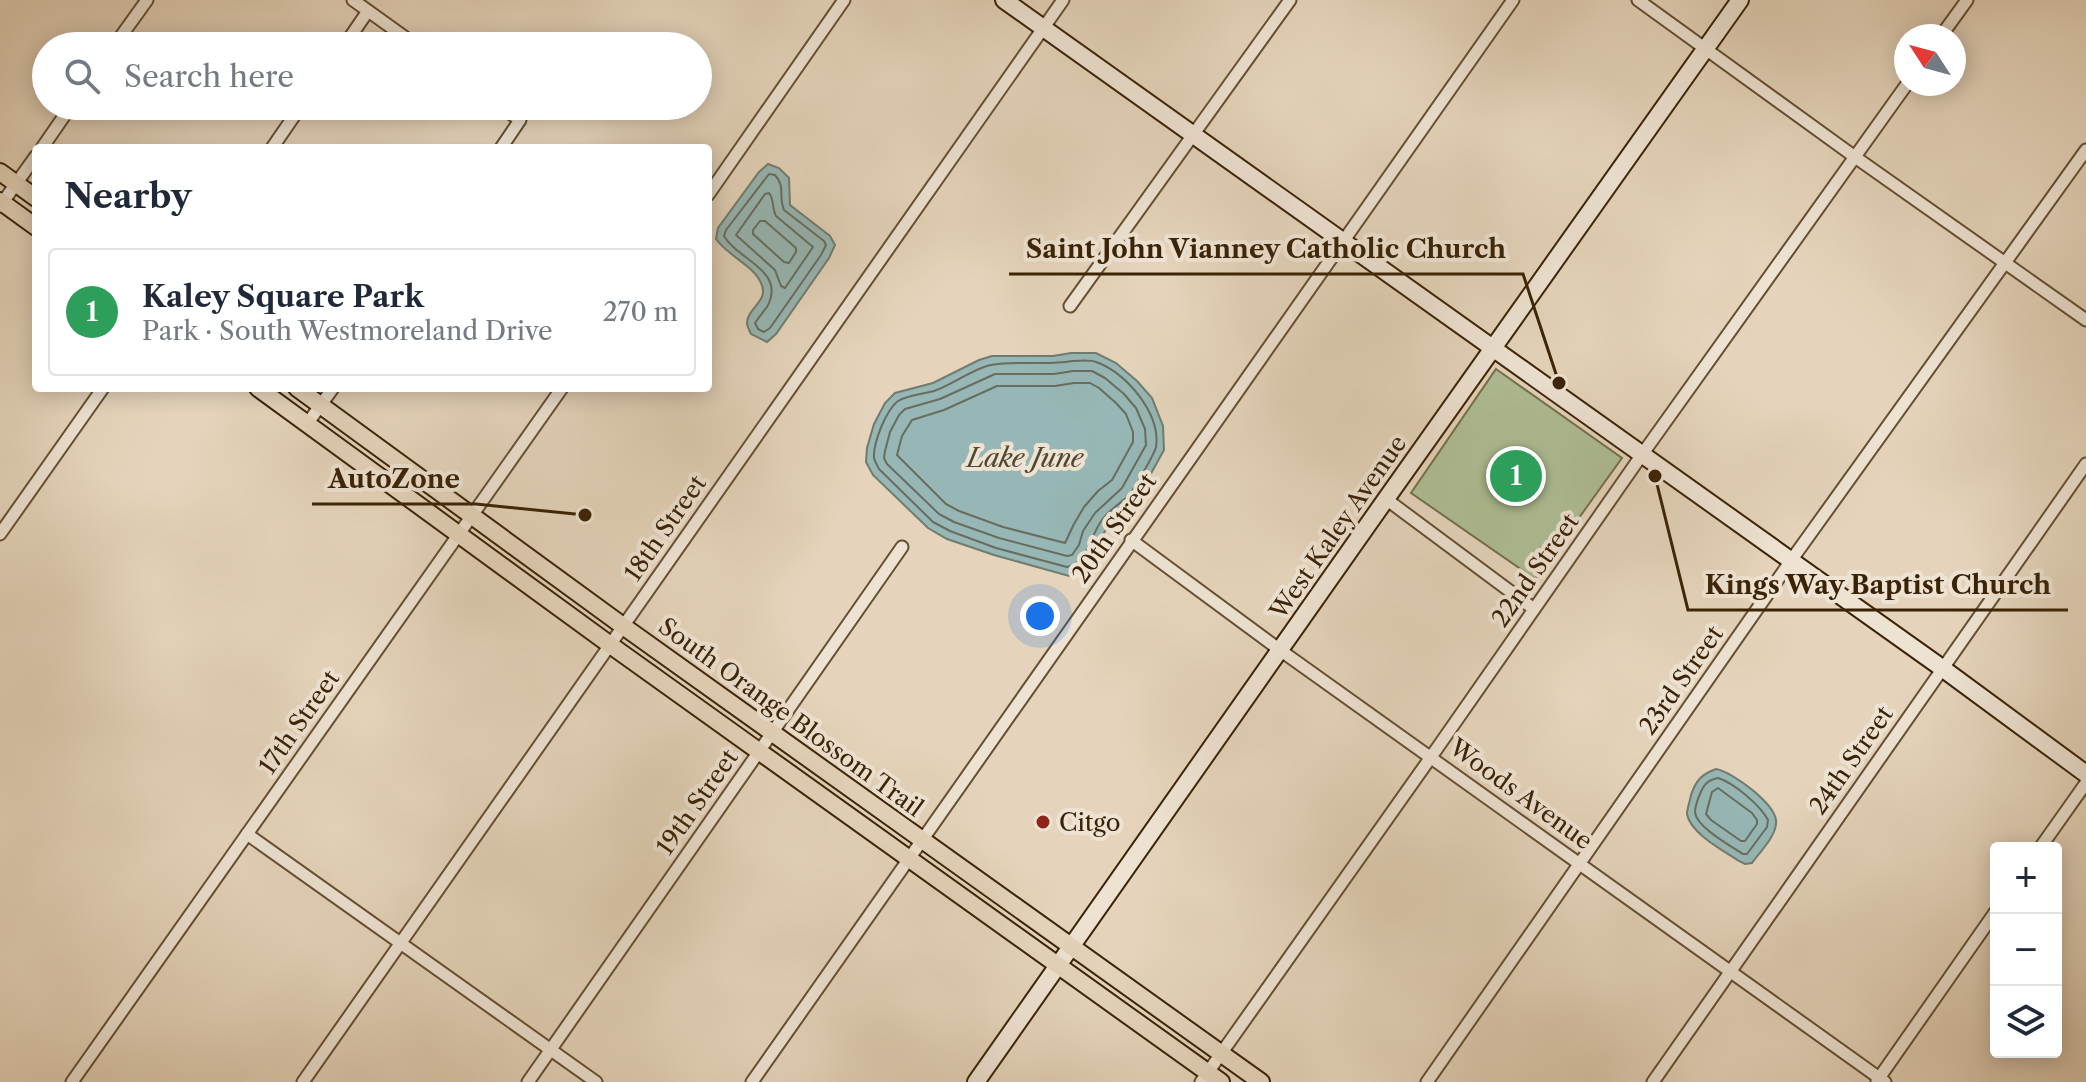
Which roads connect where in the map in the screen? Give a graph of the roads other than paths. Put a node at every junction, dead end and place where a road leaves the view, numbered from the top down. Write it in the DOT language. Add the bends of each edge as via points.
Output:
graph roads {
  1 [pos="147,0"];
  2 [pos="353,0"];
  3 [pos="844,0"];
  4 [pos="1004,0"];
  5 [pos="1063,0"];
  6 [pos="1290,0"];
  7 [pos="1513,0"];
  8 [pos="1638,0"];
  9 [pos="1740,0"];
  10 [pos="1967,0"];
  11 [pos="368,11"];
  12 [pos="1950,24"];
  13 [pos="1043,28"];
  14 [pos="124,32"];
  15 [pos="354,32"];
  16 [pos="397,32"];
  17 [pos="1705,49"];
  18 [pos="1898,96"];
  19 [pos="61,120"];
  20 [pos="291,120"];
  21 [pos="520,120"];
  22 [pos="1194,136"];
  23 [pos="45,144"];
  24 [pos="275,144"];
  25 [pos="504,144"];
  26 [pos="2086,150"];
  27 [pos="1855,157"];
  28 [pos="32,162"];
  29 [pos="0,172"];
  30 [pos="16,184"];
  31 [pos="712,189"];
  32 [pos="32,195"];
  33 [pos="1,204"];
  34 [pos="32,224"];
  35 [pos="1342,241"];
  36 [pos="2006,263"];
  37 [pos="1070,306"];
  38 [pos="2086,320"];
  39 [pos="1493,347"];
  40 [pos="100,392"];
  41 [pos="263,392"];
  42 [pos="302,392"];
  43 [pos="330,392"];
  44 [pos="559,392"];
  45 [pos="320,406"];
  46 [pos="307,424"];
  47 [pos="1641,456"];
  48 [pos="2086,464"];
  49 [pos="1386,499"];
  50 [pos="472,516"];
  51 [pos="0,534"];
  52 [pos="459,534"];
  53 [pos="1131,540"];
  54 [pos="902,547"];
  55 [pos="1790,562"];
  56 [pos="1534,609"];
  57 [pos="623,626"];
  58 [pos="609,644"];
  59 [pos="1280,650"];
  60 [pos="1942,668"];
  61 [pos="773,733"];
  62 [pos="759,752"];
  63 [pos="1431,757"];
  64 [pos="2086,774"];
  65 [pos="2086,783"];
  66 [pos="247,834"];
  67 [pos="922,840"];
  68 [pos="2044,842"];
  69 [pos="909,859"];
  70 [pos="1580,864"];
  71 [pos="1994,914"];
  72 [pos="401,944"];
  73 [pos="1071,947"];
  74 [pos="1058,965"];
  75 [pos="1731,971"];
  76 [pos="551,1050"];
  77 [pos="1221,1054"];
  78 [pos="1210,1079"];
  79 [pos="1880,1081"];
  80 [pos="72,1082"];
  81 [pos="303,1082"];
  82 [pos="528,1082"];
  83 [pos="596,1082"];
  84 [pos="752,1082"];
  85 [pos="976,1082"];
  86 [pos="1261,1082"];
  87 [pos="1427,1082"];
  88 [pos="1653,1082"];
  1 -- 14 [label="street"];
  2 -- 11 [label="street"];
  3 -- 31 [label="street"];
  4 -- 13 [label="street"];
  5 -- 13 [label="street, 18th Street"];
  6 -- 22 [label="street"];
  7 -- 35 [label="street, 20th Street"];
  8 -- 17 [label="street"];
  9 -- 17 [label="street, West Kaley Avenue"];
  10 -- 12 [label="street"];
  11 -- 15 [label="street"];
  11 -- 16 [label="street"];
  13 -- 22 [label="street"];
  13 -- 57 [label="street, 18th Street"];
  17 -- 27 [label="street"];
  17 -- 39 [label="street, West Kaley Avenue"];
  18 -- 27 [label="street, 22nd Street"];
  19 -- 23 [label="street"];
  20 -- 24 [label="street"];
  21 -- 25 [label="street"];
  22 -- 35 [label="street"];
  22 -- 37 [label="street"];
  26 -- 36 [label="street, 23rd Street"];
  27 -- 36 [label="street"];
  27 -- 47 [label="street, 22nd Street"];
  28 -- 30 [label="street"];
  29 -- 30 [label="main road"];
  30 -- 32 [label="main road"];
  30 -- 33 [label="street"];
  33 -- 34 [label="main road"];
  35 -- 39 [label="street"];
  35 -- 53 [label="street, 20th Street"];
  36 -- 38 [label="street"];
  36 -- 55 [label="street, 23rd Street"];
  39 -- 47 [label="street"];
  39 -- 49 [label="street, West Kaley Avenue"];
  40 -- 51 [label="street"];
  41 -- 46 [label="main road, South Orange Blossom Trail"];
  42 -- 45 [label="main road, South Orange Blossom Trail"];
  43 -- 45 [label="street"];
  44 -- 50 [label="street, 17th Street"];
  45 -- 46 [label="street"];
  45 -- 50 [label="main road, South Orange Blossom Trail"];
  46 -- 52 [label="main road, South Orange Blossom Trail"];
  47 -- 55 [label="street"];
  47 -- 56 [label="street, 22nd Street"];
  48 -- 60 [label="street, 24th Street"];
  49 -- 56 [label="street"];
  49 -- 59 [label="street, West Kaley Avenue"];
  50 -- 52 [label="street, 17th Street"];
  50 -- 57 [label="main road, South Orange Blossom Trail"];
  52 -- 58 [label="main road, South Orange Blossom Trail"];
  52 -- 66 [label="street, 17th Street"];
  53 -- 59 [label="street, Woods Avenue"];
  53 -- 67 [label="street, 20th Street"];
  54 -- 61 [label="street, 19th Street"];
  55 -- 60 [label="street"];
  55 -- 70 [label="street, 23rd Street"];
  56 -- 63 [label="street, 22nd Street"];
  57 -- 58 [label="street, 18th Street"];
  57 -- 61 [label="main road, South Orange Blossom Trail"];
  58 -- 62 [label="main road, South Orange Blossom Trail"];
  58 -- 72 [label="street, 18th Street"];
  59 -- 63 [label="street, Woods Avenue"];
  59 -- 73 [label="street, West Kaley Avenue"];
  60 -- 64 [label="street"];
  60 -- 75 [label="street, 24th Street"];
  61 -- 62 [label="street, 19th Street"];
  61 -- 67 [label="main road, South Orange Blossom Trail"];
  62 -- 69 [label="main road, South Orange Blossom Trail"];
  62 -- 76 [label="street, 19th Street"];
  63 -- 70 [label="street, Woods Avenue"];
  63 -- 77 [label="street, 22nd Street"];
  65 -- 68 [label="street"];
  66 -- 72 [label="street"];
  66 -- 80 [label="street, 17th Street"];
  67 -- 69 [label="street, 20th Street"];
  67 -- 73 [label="main road, South Orange Blossom Trail"];
  69 -- 74 [label="main road, South Orange Blossom Trail"];
  69 -- 84 [label="street, 20th Street"];
  70 -- 75 [label="street, Woods Avenue"];
  70 -- 87 [label="street, 23rd Street"];
  71 -- 79 [label="street"];
  72 -- 76 [label="street"];
  72 -- 81 [label="street, 18th Street"];
  73 -- 74 [label="street, West Kaley Avenue"];
  73 -- 77 [label="main road, South Orange Blossom Trail"];
  74 -- 78 [label="main road, South Orange Blossom Trail"];
  74 -- 85 [label="street, West Kaley Avenue"];
  75 -- 79 [label="street, Woods Avenue"];
  75 -- 88 [label="street, 24th Street"];
  76 -- 82 [label="street, 19th Street"];
  76 -- 83 [label="street"];
  77 -- 78 [label="street, 22nd Street"];
  77 -- 86 [label="main road, South Orange Blossom Trail"];
}
